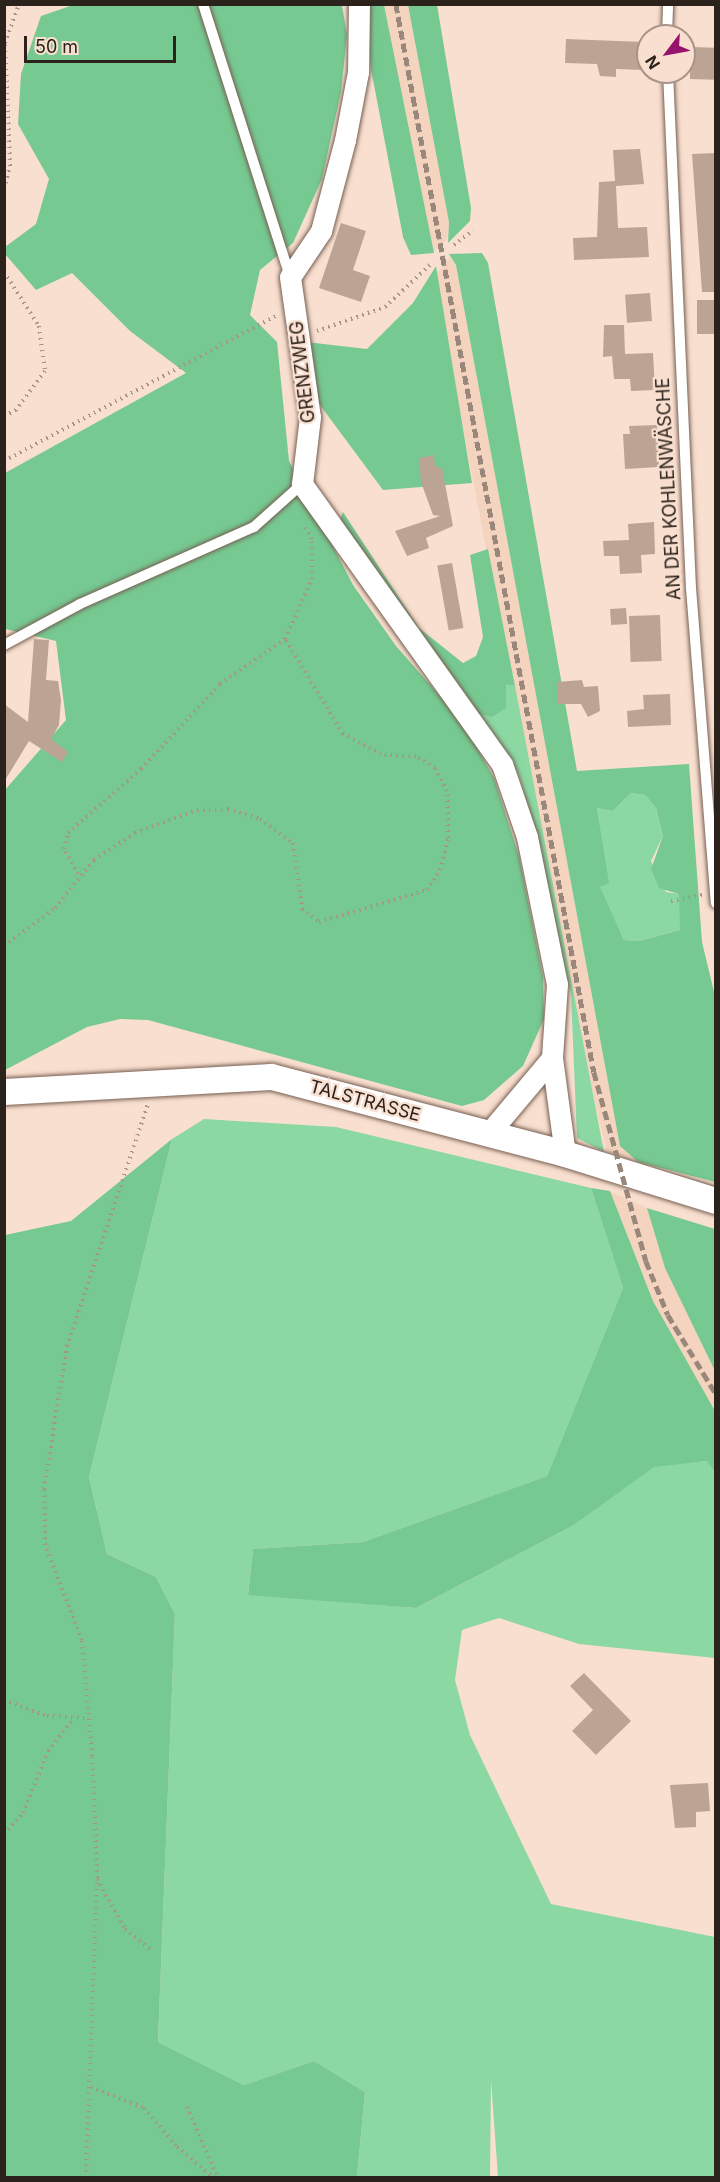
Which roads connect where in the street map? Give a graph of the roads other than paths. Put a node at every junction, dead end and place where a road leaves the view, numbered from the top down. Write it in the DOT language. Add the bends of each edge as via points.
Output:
graph roads {
  1 [pos="203,4"];
  2 [pos="359,4"];
  3 [pos="668,4"];
  4 [pos="667,24"];
  5 [pos="669,84"];
  6 [pos="290,277"];
  7 [pos="302,484"];
  8 [pos="4,645"];
  9 [pos="715,893"];
  10 [pos="716,903"];
  11 [pos="552,1058"];
  12 [pos="4,1092"];
  13 [pos="489,1134"];
  14 [pos="565,1154"];
  15 [pos="716,1201"];
  1 -- 6 [label="lane"];
  2 -- 6 [label="street" via="358,72 345,140 321,231"];
  3 -- 4 [label="lane"];
  5 -- 9 [label="lane, AN DER KOHLENWÄSCHE" via="691,588"];
  6 -- 7 [label="street, GRENZWEG" via="310,417"];
  7 -- 8 [label="lane" via="280,508 254,527 80,604"];
  7 -- 11 [label="street" via="502,765 528,837 557,984"];
  9 -- 10 [label="lane, AN DER KOHLENWÄSCHE"];
  11 -- 13 [label="street"];
  11 -- 14 [label="street"];
  12 -- 13 [label="street, TALSTRASSE" via="155,1094 272,1077"];
  13 -- 14 [label="street, TALSTRASSE"];
  14 -- 15 [label="street, TALSTRASSE"];
}
